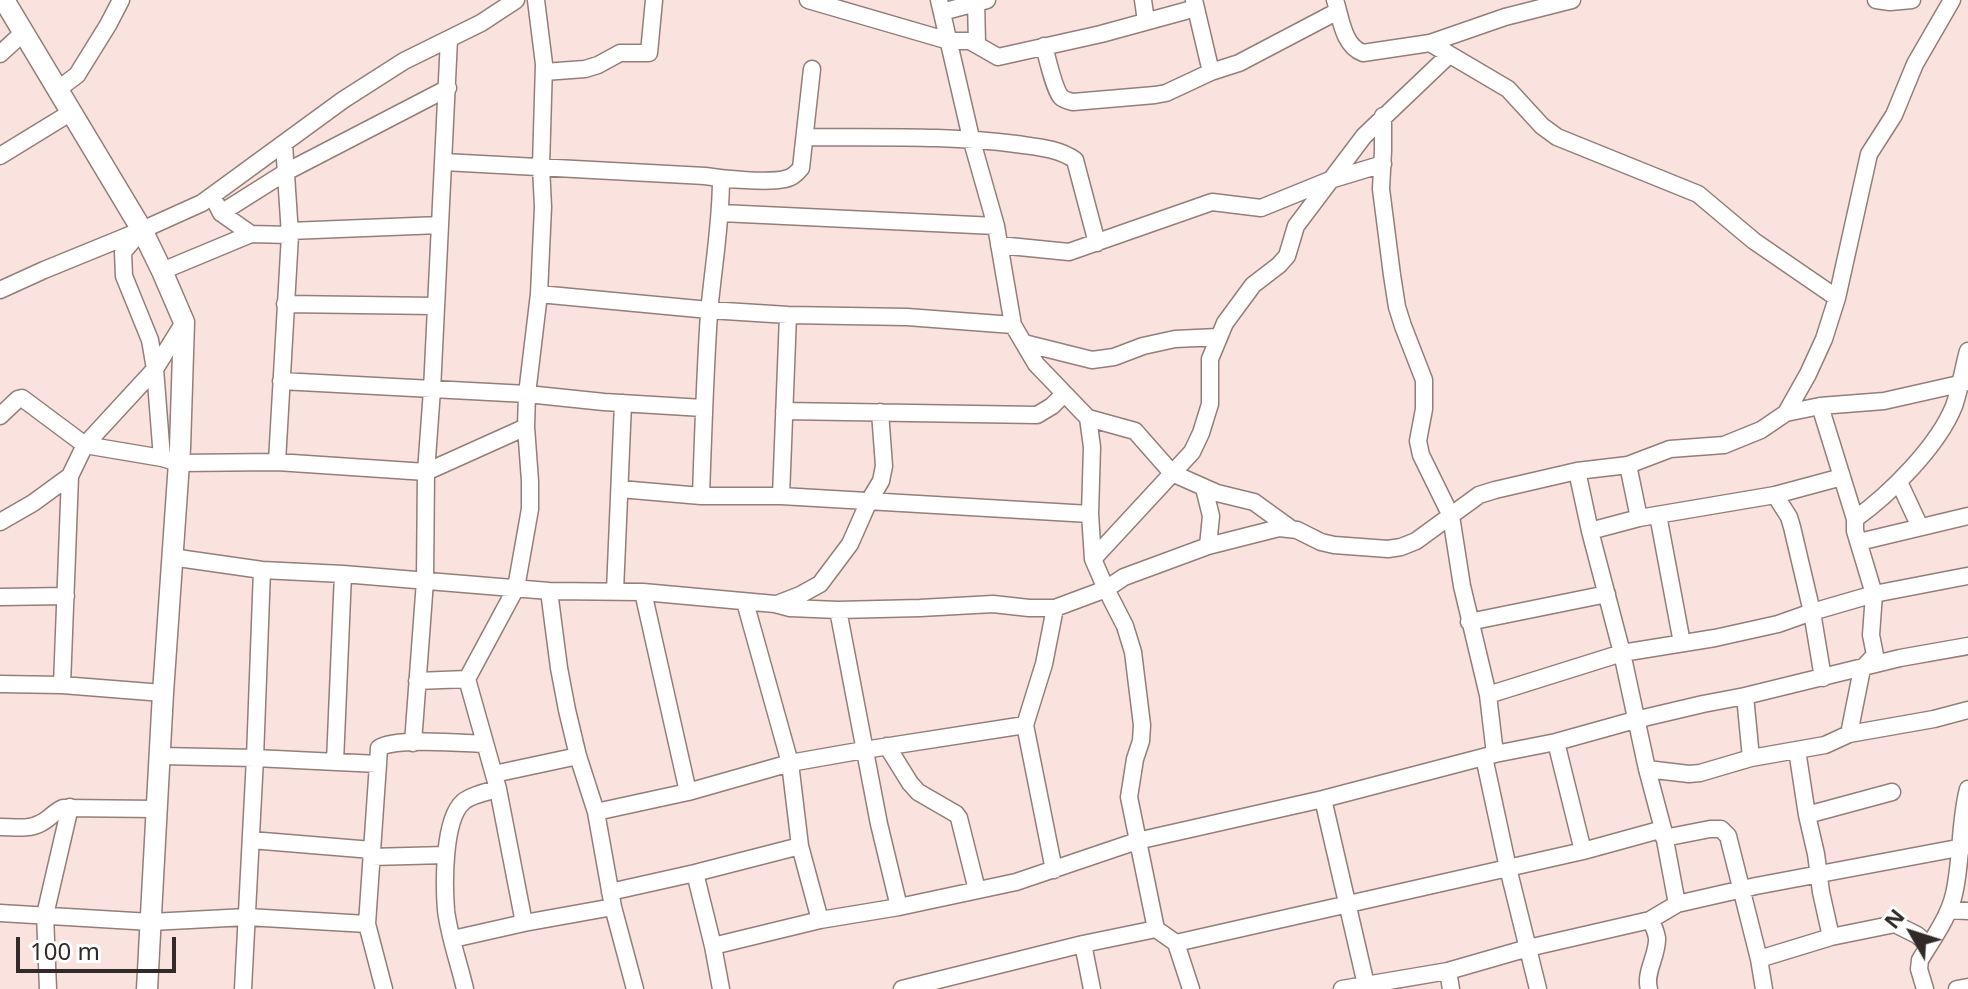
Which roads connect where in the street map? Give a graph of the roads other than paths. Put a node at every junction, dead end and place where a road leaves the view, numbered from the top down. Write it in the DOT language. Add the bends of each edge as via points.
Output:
graph roads {
  1 [pos="4,0"];
  2 [pos="121,0"];
  3 [pos="516,0"];
  4 [pos="536,0"];
  5 [pos="654,0"];
  6 [pos="808,0"];
  7 [pos="1143,0"];
  8 [pos="1572,0"];
  9 [pos="1876,0"];
  10 [pos="1912,0"];
  11 [pos="1952,0"];
  12 [pos="980,1"];
  13 [pos="1195,4"];
  14 [pos="940,6"];
  15 [pos="1336,6"];
  16 [pos="1146,21"];
  17 [pos="24,32"];
  18 [pos="449,39"];
  19 [pos="949,41"];
  20 [pos="1430,43"];
  21 [pos="977,44"];
  22 [pos="1044,46"];
  23 [pos="0,54"];
  24 [pos="1449,55"];
  25 [pos="812,69"];
  26 [pos="544,72"];
  27 [pos="1211,72"];
  28 [pos="448,88"];
  29 [pos="57,90"];
  30 [pos="70,113"];
  31 [pos="1383,116"];
  32 [pos="806,137"];
  33 [pos="971,138"];
  34 [pos="284,144"];
  35 [pos="0,156"];
  36 [pos="444,162"];
  37 [pos="1383,164"];
  38 [pos="541,166"];
  39 [pos="286,172"];
  40 [pos="721,179"];
  41 [pos="1330,180"];
  42 [pos="213,196"];
  43 [pos="221,213"];
  44 [pos="721,213"];
  45 [pos="440,225"];
  46 [pos="996,226"];
  47 [pos="142,230"];
  48 [pos="290,233"];
  49 [pos="251,234"];
  50 [pos="1097,243"];
  51 [pos="999,245"];
  52 [pos="162,271"];
  53 [pos="0,290"];
  54 [pos="539,294"];
  55 [pos="1837,298"];
  56 [pos="285,304"];
  57 [pos="435,306"];
  58 [pos="709,310"];
  59 [pos="788,315"];
  60 [pos="184,322"];
  61 [pos="1013,325"];
  62 [pos="1218,337"];
  63 [pos="1024,343"];
  64 [pos="1968,351"];
  65 [pos="155,369"];
  66 [pos="281,381"];
  67 [pos="1964,383"];
  68 [pos="432,390"];
  69 [pos="527,394"];
  70 [pos="1064,394"];
  71 [pos="623,403"];
  72 [pos="1820,406"];
  73 [pos="703,408"];
  74 [pos="784,411"];
  75 [pos="880,412"];
  76 [pos="1786,413"];
  77 [pos="0,416"];
  78 [pos="1088,418"];
  79 [pos="526,427"];
  80 [pos="85,445"];
  81 [pos="171,461"];
  82 [pos="277,462"];
  83 [pos="1628,465"];
  84 [pos="1577,471"];
  85 [pos="426,472"];
  86 [pos="1172,473"];
  87 [pos="70,476"];
  88 [pos="1842,477"];
  89 [pos="1899,482"];
  90 [pos="1204,488"];
  91 [pos="620,489"];
  92 [pos="1775,495"];
  93 [pos="701,496"];
  94 [pos="781,496"];
  95 [pos="869,501"];
  96 [pos="1090,514"];
  97 [pos="1658,515"];
  98 [pos="1451,516"];
  99 [pos="1968,516"];
  100 [pos="1639,518"];
  101 [pos="1855,519"];
  102 [pos="0,522"];
  103 [pos="1920,527"];
  104 [pos="1290,528"];
  105 [pos="1590,531"];
  106 [pos="1859,542"];
  107 [pos="1208,546"];
  108 [pos="171,557"];
  109 [pos="1093,559"];
  110 [pos="262,570"];
  111 [pos="343,574"];
  112 [pos="1967,576"];
  113 [pos="425,581"];
  114 [pos="516,588"];
  115 [pos="1106,589"];
  116 [pos="549,591"];
  117 [pos="615,591"];
  118 [pos="643,592"];
  119 [pos="1607,594"];
  120 [pos="1874,594"];
  121 [pos="66,596"];
  122 [pos="0,597"];
  123 [pos="745,602"];
  124 [pos="775,604"];
  125 [pos="1055,608"];
  126 [pos="838,610"];
  127 [pos="1812,612"];
  128 [pos="1469,622"];
  129 [pos="1682,643"];
  130 [pos="1968,646"];
  131 [pos="1622,653"];
  132 [pos="1862,669"];
  133 [pos="1823,678"];
  134 [pos="467,679"];
  135 [pos="417,681"];
  136 [pos="0,684"];
  137 [pos="62,685"];
  138 [pos="163,693"];
  139 [pos="1488,695"];
  140 [pos="1745,696"];
  141 [pos="1968,710"];
  142 [pos="1635,720"];
  143 [pos="1025,725"];
  144 [pos="1849,734"];
  145 [pos="1556,742"];
  146 [pos="413,743"];
  147 [pos="484,744"];
  148 [pos="887,746"];
  149 [pos="864,750"];
  150 [pos="1797,750"];
  151 [pos="1490,755"];
  152 [pos="161,756"];
  153 [pos="578,756"];
  154 [pos="255,758"];
  155 [pos="1751,758"];
  156 [pos="335,762"];
  157 [pos="790,763"];
  158 [pos="378,764"];
  159 [pos="1647,769"];
  160 [pos="496,782"];
  161 [pos="1968,789"];
  162 [pos="688,792"];
  163 [pos="1892,792"];
  164 [pos="1323,799"];
  165 [pos="70,807"];
  166 [pos="157,809"];
  167 [pos="596,812"];
  168 [pos="1807,815"];
  169 [pos="0,827"];
  170 [pos="1664,834"];
  171 [pos="251,840"];
  172 [pos="1137,841"];
  173 [pos="800,846"];
  174 [pos="1964,847"];
  175 [pos="1583,851"];
  176 [pos="372,854"];
  177 [pos="446,855"];
  178 [pos="1508,868"];
  179 [pos="1054,870"];
  180 [pos="695,873"];
  181 [pos="1819,875"];
  182 [pos="977,890"];
  183 [pos="1741,891"];
  184 [pos="612,899"];
  185 [pos="1348,904"];
  186 [pos="1677,904"];
  187 [pos="899,907"];
  188 [pos="1949,910"];
  189 [pos="1968,911"];
  190 [pos="0,913"];
  191 [pos="45,915"];
  192 [pos="247,917"];
  193 [pos="820,920"];
  194 [pos="1650,920"];
  195 [pos="151,922"];
  196 [pos="524,923"];
  197 [pos="367,924"];
  198 [pos="1156,929"];
  199 [pos="1831,937"];
  200 [pos="453,939"];
  201 [pos="1176,943"];
  202 [pos="1083,944"];
  203 [pos="1929,945"];
  204 [pos="713,946"];
  205 [pos="1528,948"];
  206 [pos="1759,959"];
  207 [pos="1448,971"];
  208 [pos="1366,986"];
  209 [pos="1968,987"];
  210 [pos="630,988"];
  211 [pos="910,988"];
  212 [pos="48,989"];
  213 [pos="147,989"];
  214 [pos="243,989"];
  215 [pos="384,989"];
  216 [pos="465,989"];
  217 [pos="721,989"];
  218 [pos="1092,989"];
  219 [pos="1191,989"];
  220 [pos="1342,989"];
  221 [pos="1451,989"];
  222 [pos="1538,989"];
  223 [pos="1649,989"];
  224 [pos="1764,989"];
  225 [pos="1925,989"];
  226 [pos="1957,989"];
  1 -- 17 [label="main road"];
  2 -- 29 [label="street" via="77,75"];
  3 -- 18 [label="street"];
  4 -- 26 [label="street"];
  5 -- 26 [label="street" via="649,53 620,53 585,69"];
  6 -- 19 [label="street"];
  7 -- 16 [label="street"];
  8 -- 20 [label="street"];
  9 -- 10 [label="street"];
  11 -- 55 [label="street" via="1869,154"];
  12 -- 14 [label="street"];
  12 -- 21 [label="street"];
  13 -- 16 [label="street"];
  13 -- 27 [label="street"];
  14 -- 19 [label="street"];
  15 -- 20 [label="street" via="1355,50"];
  15 -- 27 [label="street" via="1239,63"];
  16 -- 22 [label="street"];
  17 -- 23 [label="street"];
  17 -- 29 [label="main road"];
  18 -- 28 [label="street"];
  18 -- 34 [label="street" via="404,61"];
  19 -- 21 [label="street"];
  19 -- 33 [label="street"];
  20 -- 24 [label="street"];
  21 -- 22 [label="street" via="998,57"];
  22 -- 27 [label="street" via="1061,97 1073,102 1166,93"];
  24 -- 31 [label="street"];
  24 -- 55 [label="street" via="1508,89 1557,137 1698,194 1754,241"];
  25 -- 32 [label="street"];
  26 -- 38 [label="street"];
  28 -- 36 [label="street"];
  28 -- 39 [label="street"];
  29 -- 30 [label="main road"];
  30 -- 35 [label="street"];
  30 -- 47 [label="main road"];
  31 -- 37 [label="street"];
  31 -- 41 [label="street"];
  32 -- 33 [label="street"];
  32 -- 40 [label="street" via="797,174 785,179"];
  33 -- 46 [label="street"];
  33 -- 50 [label="street" via="1057,151 1075,160"];
  34 -- 39 [label="street"];
  34 -- 42 [label="street"];
  36 -- 38 [label="street"];
  36 -- 45 [label="street"];
  37 -- 41 [label="street"];
  37 -- 98 [label="street" via="1381,189 1397,307 1424,380 1418,441"];
  38 -- 40 [label="street"];
  38 -- 54 [label="street"];
  39 -- 43 [label="street"];
  39 -- 48 [label="street"];
  40 -- 44 [label="street"];
  41 -- 50 [label="street" via="1261,208 1212,202"];
  41 -- 62 [label="street" via="1296,226 1287,256 1253,285"];
  42 -- 43 [label="street"];
  42 -- 47 [label="street"];
  43 -- 49 [label="street"];
  44 -- 46 [label="street"];
  44 -- 58 [label="street"];
  45 -- 48 [label="street"];
  45 -- 57 [label="street"];
  46 -- 51 [label="street"];
  47 -- 52 [label="main road"];
  47 -- 53 [label="street"];
  47 -- 65 [label="street" via="123,252 124,276 150,340"];
  48 -- 49 [label="street"];
  48 -- 56 [label="street"];
  49 -- 52 [label="street"];
  50 -- 51 [label="street" via="1069,252"];
  51 -- 61 [label="street"];
  52 -- 60 [label="main road"];
  54 -- 58 [label="street"];
  54 -- 69 [label="street"];
  55 -- 76 [label="street" via="1824,339"];
  56 -- 57 [label="street"];
  56 -- 66 [label="street"];
  57 -- 68 [label="street"];
  58 -- 59 [label="street"];
  58 -- 73 [label="street"];
  59 -- 61 [label="street"];
  59 -- 74 [label="street"];
  60 -- 65 [label="street"];
  60 -- 81 [label="main road"];
  61 -- 63 [label="street"];
  62 -- 63 [label="street" via="1175,339 1092,360"];
  62 -- 86 [label="street" via="1210,359 1210,404 1201,433"];
  63 -- 70 [label="street"];
  64 -- 67 [label="street"];
  65 -- 80 [label="street"];
  65 -- 81 [label="street"];
  66 -- 68 [label="street"];
  66 -- 82 [label="street"];
  67 -- 72 [label="street" via="1884,401"];
  67 -- 89 [label="street" via="1939,432"];
  68 -- 69 [label="street"];
  68 -- 85 [label="street"];
  69 -- 71 [label="street"];
  69 -- 79 [label="street"];
  70 -- 75 [label="street" via="1037,415"];
  70 -- 78 [label="street"];
  71 -- 73 [label="street"];
  71 -- 91 [label="street"];
  72 -- 76 [label="street"];
  72 -- 88 [label="street"];
  73 -- 93 [label="street"];
  74 -- 75 [label="street"];
  74 -- 94 [label="street"];
  75 -- 95 [label="street" via="884,466"];
  76 -- 83 [label="street" via="1738,441 1670,449"];
  77 -- 80 [label="street" via="22,398"];
  78 -- 86 [label="street" via="1135,431"];
  78 -- 96 [label="street"];
  79 -- 85 [label="street"];
  79 -- 114 [label="street" via="530,509"];
  80 -- 81 [label="street"];
  80 -- 87 [label="street"];
  81 -- 82 [label="street"];
  81 -- 108 [label="main road"];
  82 -- 85 [label="street"];
  83 -- 84 [label="street"];
  83 -- 100 [label="street"];
  84 -- 98 [label="street" via="1479,495"];
  84 -- 105 [label="street"];
  85 -- 113 [label="street"];
  86 -- 90 [label="street"];
  86 -- 109 [label="street"];
  87 -- 102 [label="street"];
  87 -- 121 [label="street"];
  88 -- 92 [label="street"];
  88 -- 101 [label="street"];
  89 -- 101 [label="street"];
  89 -- 103 [label="street"];
  90 -- 104 [label="street" via="1254,502"];
  90 -- 107 [label="street" via="1211,516"];
  91 -- 93 [label="street"];
  91 -- 117 [label="street"];
  92 -- 97 [label="street"];
  92 -- 127 [label="street" via="1789,517"];
  93 -- 94 [label="street"];
  94 -- 95 [label="street"];
  95 -- 96 [label="street"];
  95 -- 124 [label="street" via="850,544 820,584"];
  96 -- 109 [label="street"];
  97 -- 100 [label="street"];
  97 -- 129 [label="street"];
  98 -- 104 [label="street" via="1416,541 1388,549 1334,545"];
  98 -- 128 [label="street"];
  99 -- 103 [label="street"];
  100 -- 105 [label="street"];
  101 -- 106 [label="street"];
  103 -- 106 [label="street"];
  104 -- 107 [label="street"];
  105 -- 119 [label="street"];
  106 -- 120 [label="street"];
  107 -- 115 [label="street" via="1124,577"];
  108 -- 110 [label="street"];
  108 -- 138 [label="main road"];
  109 -- 115 [label="street"];
  110 -- 111 [label="street"];
  110 -- 154 [label="street"];
  111 -- 113 [label="street"];
  111 -- 156 [label="street"];
  112 -- 120 [label="street"];
  113 -- 114 [label="street"];
  113 -- 135 [label="street"];
  114 -- 116 [label="street"];
  114 -- 134 [label="street"];
  115 -- 125 [label="street"];
  115 -- 172 [label="street" via="1133,652 1142,725 1129,797"];
  116 -- 117 [label="street"];
  116 -- 153 [label="street"];
  117 -- 118 [label="street"];
  118 -- 123 [label="street"];
  118 -- 162 [label="street"];
  119 -- 128 [label="street"];
  119 -- 131 [label="street"];
  120 -- 127 [label="street"];
  120 -- 132 [label="street" via="1875,655"];
  121 -- 122 [label="street"];
  121 -- 137 [label="street"];
  123 -- 124 [label="street"];
  123 -- 157 [label="street"];
  124 -- 126 [label="street"];
  125 -- 126 [label="street" via="993,604"];
  125 -- 143 [label="street"];
  126 -- 149 [label="street"];
  127 -- 129 [label="street"];
  127 -- 133 [label="street"];
  128 -- 139 [label="street"];
  129 -- 131 [label="street"];
  130 -- 132 [label="street"];
  131 -- 139 [label="street"];
  131 -- 142 [label="street"];
  132 -- 133 [label="street"];
  132 -- 144 [label="street"];
  133 -- 140 [label="street"];
  134 -- 135 [label="street"];
  134 -- 147 [label="street"];
  135 -- 146 [label="street"];
  136 -- 137 [label="street"];
  137 -- 138 [label="street"];
  138 -- 152 [label="main road"];
  139 -- 151 [label="street"];
  140 -- 142 [label="street"];
  140 -- 155 [label="street"];
  141 -- 144 [label="street"];
  142 -- 145 [label="street"];
  142 -- 159 [label="street"];
  143 -- 148 [label="street"];
  143 -- 179 [label="street"];
  144 -- 150 [label="street"];
  145 -- 151 [label="street"];
  145 -- 175 [label="street"];
  146 -- 147 [label="street"];
  146 -- 158 [label="street" via="381,746"];
  147 -- 160 [label="street"];
  148 -- 149 [label="street"];
  148 -- 182 [label="street" via="918,792 959,818"];
  149 -- 157 [label="street"];
  149 -- 187 [label="street"];
  150 -- 155 [label="street"];
  150 -- 168 [label="street"];
  151 -- 164 [label="street"];
  151 -- 178 [label="street"];
  152 -- 154 [label="street"];
  152 -- 166 [label="main road"];
  153 -- 160 [label="street"];
  153 -- 167 [label="street"];
  154 -- 156 [label="street"];
  154 -- 171 [label="street"];
  155 -- 159 [label="street" via="1700,773"];
  156 -- 158 [label="street"];
  157 -- 162 [label="street"];
  157 -- 173 [label="street"];
  158 -- 176 [label="street"];
  159 -- 170 [label="street"];
  160 -- 177 [label="street" via="458,808"];
  160 -- 196 [label="street"];
  161 -- 174 [label="street"];
  162 -- 167 [label="street"];
  163 -- 168 [label="street"];
  164 -- 172 [label="street"];
  164 -- 185 [label="street"];
  165 -- 166 [label="street"];
  165 -- 169 [label="street" via="32,827"];
  165 -- 191 [label="street"];
  166 -- 195 [label="main road"];
  167 -- 184 [label="street"];
  168 -- 181 [label="street"];
  170 -- 175 [label="street"];
  170 -- 183 [label="street" via="1721,829 1728,836"];
  170 -- 186 [label="street"];
  171 -- 176 [label="street"];
  171 -- 192 [label="street"];
  172 -- 179 [label="street"];
  172 -- 198 [label="street"];
  173 -- 180 [label="street"];
  173 -- 193 [label="street"];
  174 -- 181 [label="street"];
  174 -- 188 [label="street"];
  175 -- 178 [label="street"];
  176 -- 177 [label="street"];
  176 -- 197 [label="street"];
  177 -- 200 [label="street" via="446,911"];
  178 -- 185 [label="street"];
  178 -- 205 [label="street"];
  179 -- 182 [label="street"];
  180 -- 184 [label="street"];
  180 -- 204 [label="street"];
  181 -- 183 [label="street"];
  181 -- 199 [label="street"];
  182 -- 187 [label="street"];
  183 -- 186 [label="street"];
  183 -- 206 [label="street"];
  184 -- 196 [label="street"];
  184 -- 210 [label="street"];
  185 -- 201 [label="street"];
  185 -- 208 [label="street"];
  186 -- 194 [label="street"];
  187 -- 193 [label="street"];
  188 -- 189 [label="street"];
  188 -- 203 [label="street"];
  190 -- 191 [label="street"];
  191 -- 195 [label="street"];
  191 -- 212 [label="street"];
  192 -- 195 [label="street"];
  192 -- 197 [label="street"];
  192 -- 214 [label="street"];
  193 -- 204 [label="street"];
  194 -- 205 [label="street"];
  194 -- 223 [label="street" via="1657,936"];
  195 -- 213 [label="main road"];
  196 -- 200 [label="street"];
  197 -- 215 [label="street"];
  198 -- 201 [label="street"];
  198 -- 202 [label="street"];
  199 -- 203 [label="street" via="1895,924"];
  199 -- 206 [label="street"];
  200 -- 216 [label="street"];
  201 -- 219 [label="street"];
  202 -- 211 [label="street"];
  202 -- 218 [label="street"];
  203 -- 225 [label="street" via="1919,969"];
  204 -- 217 [label="street"];
  205 -- 207 [label="street"];
  205 -- 222 [label="street"];
  206 -- 224 [label="street"];
  207 -- 208 [label="street"];
  207 -- 221 [label="street"];
  208 -- 220 [label="street"];
  209 -- 226 [label="street"];
}
